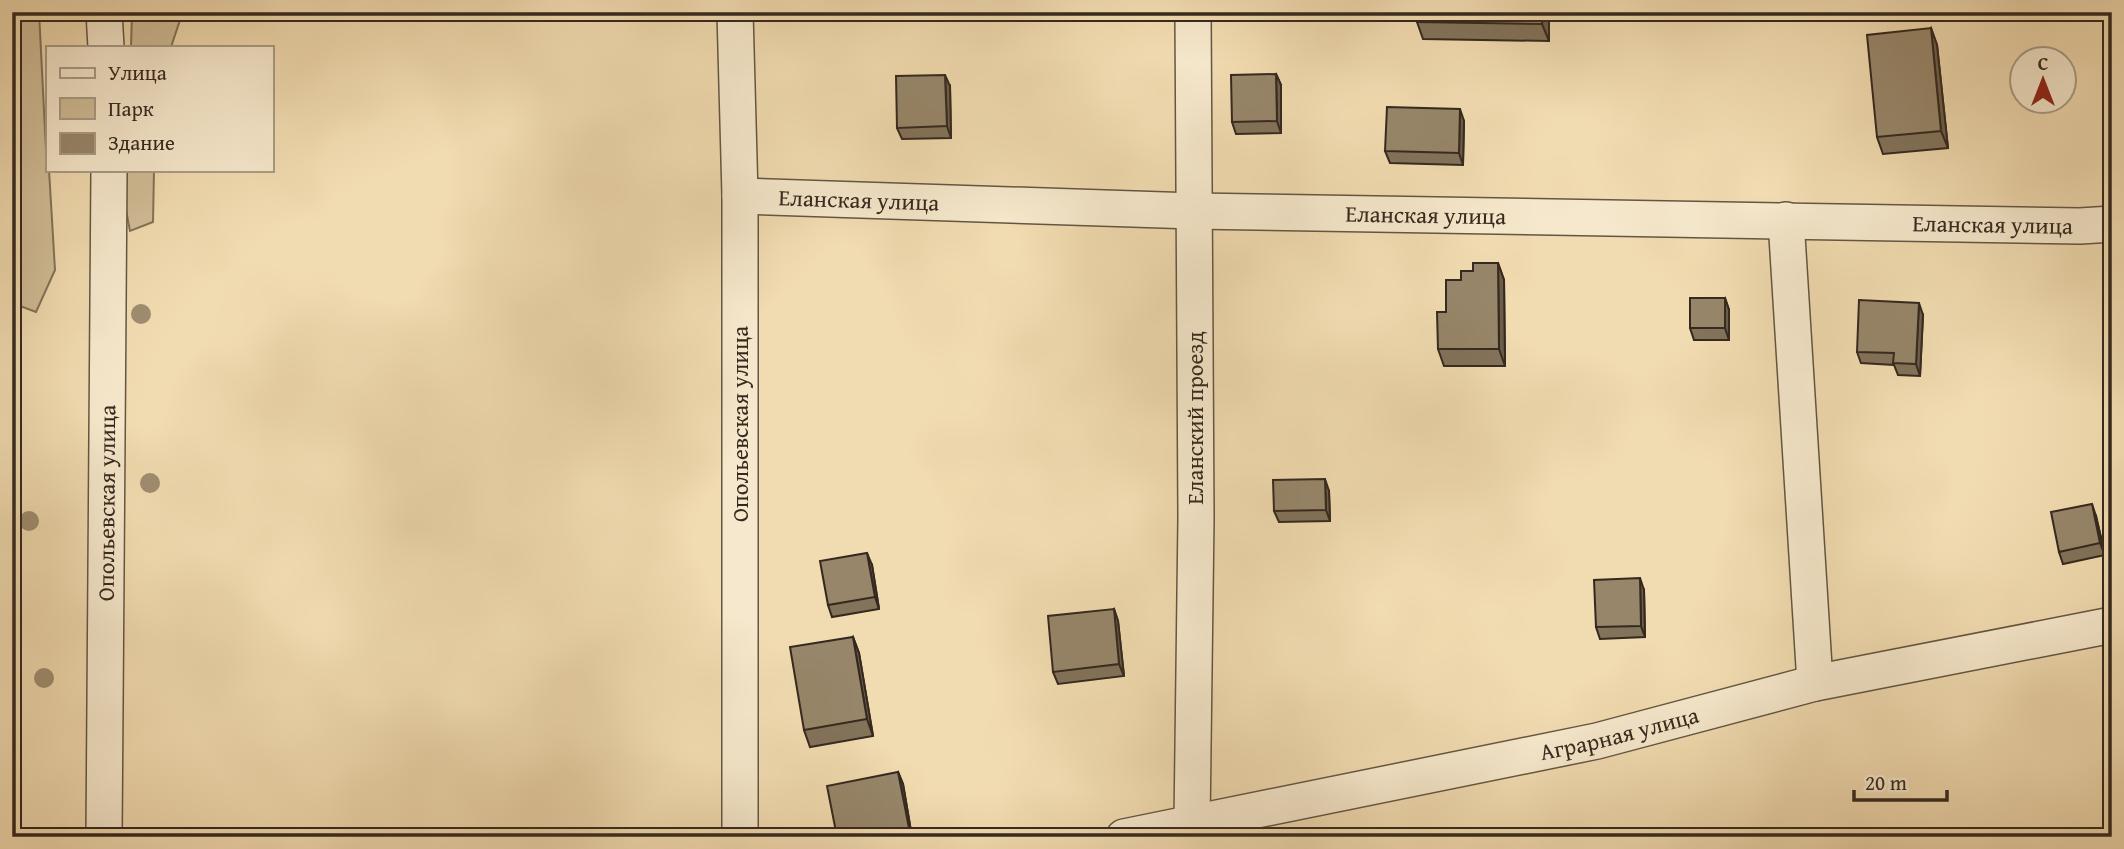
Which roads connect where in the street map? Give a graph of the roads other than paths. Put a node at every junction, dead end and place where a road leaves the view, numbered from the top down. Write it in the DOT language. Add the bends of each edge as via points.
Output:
graph roads {
  1 [pos="104,12"];
  2 [pos="735,12"];
  3 [pos="1193,12"];
  4 [pos="106,46"];
  5 [pos="109,172"];
  6 [pos="740,196"];
  7 [pos="1194,211"];
  8 [pos="1786,220"];
  9 [pos="2112,224"];
  10 [pos="2112,625"];
  11 [pos="1815,683"];
  12 [pos="1192,823"];
  13 [pos="104,837"];
  14 [pos="740,837"];
  15 [pos="1124,837"];
  1 -- 4 [label="street"];
  2 -- 6 [label="street, Опольевская улица"];
  3 -- 7 [label="street, Еланский проезд"];
  5 -- 13 [label="street, Опольевская улица"];
  6 -- 7 [label="street, Еланская улица"];
  6 -- 14 [label="street, Опольевская улица"];
  7 -- 8 [label="street, Еланская улица"];
  7 -- 12 [label="street, Еланский проезд"];
  8 -- 9 [label="street, Еланская улица"];
  8 -- 11 [label="street"];
  10 -- 11 [label="street, Аграрная улица"];
  11 -- 12 [label="street, Аграрная улица" via="1597,741"];
  12 -- 15 [label="street, Аграрная улица"];
}
